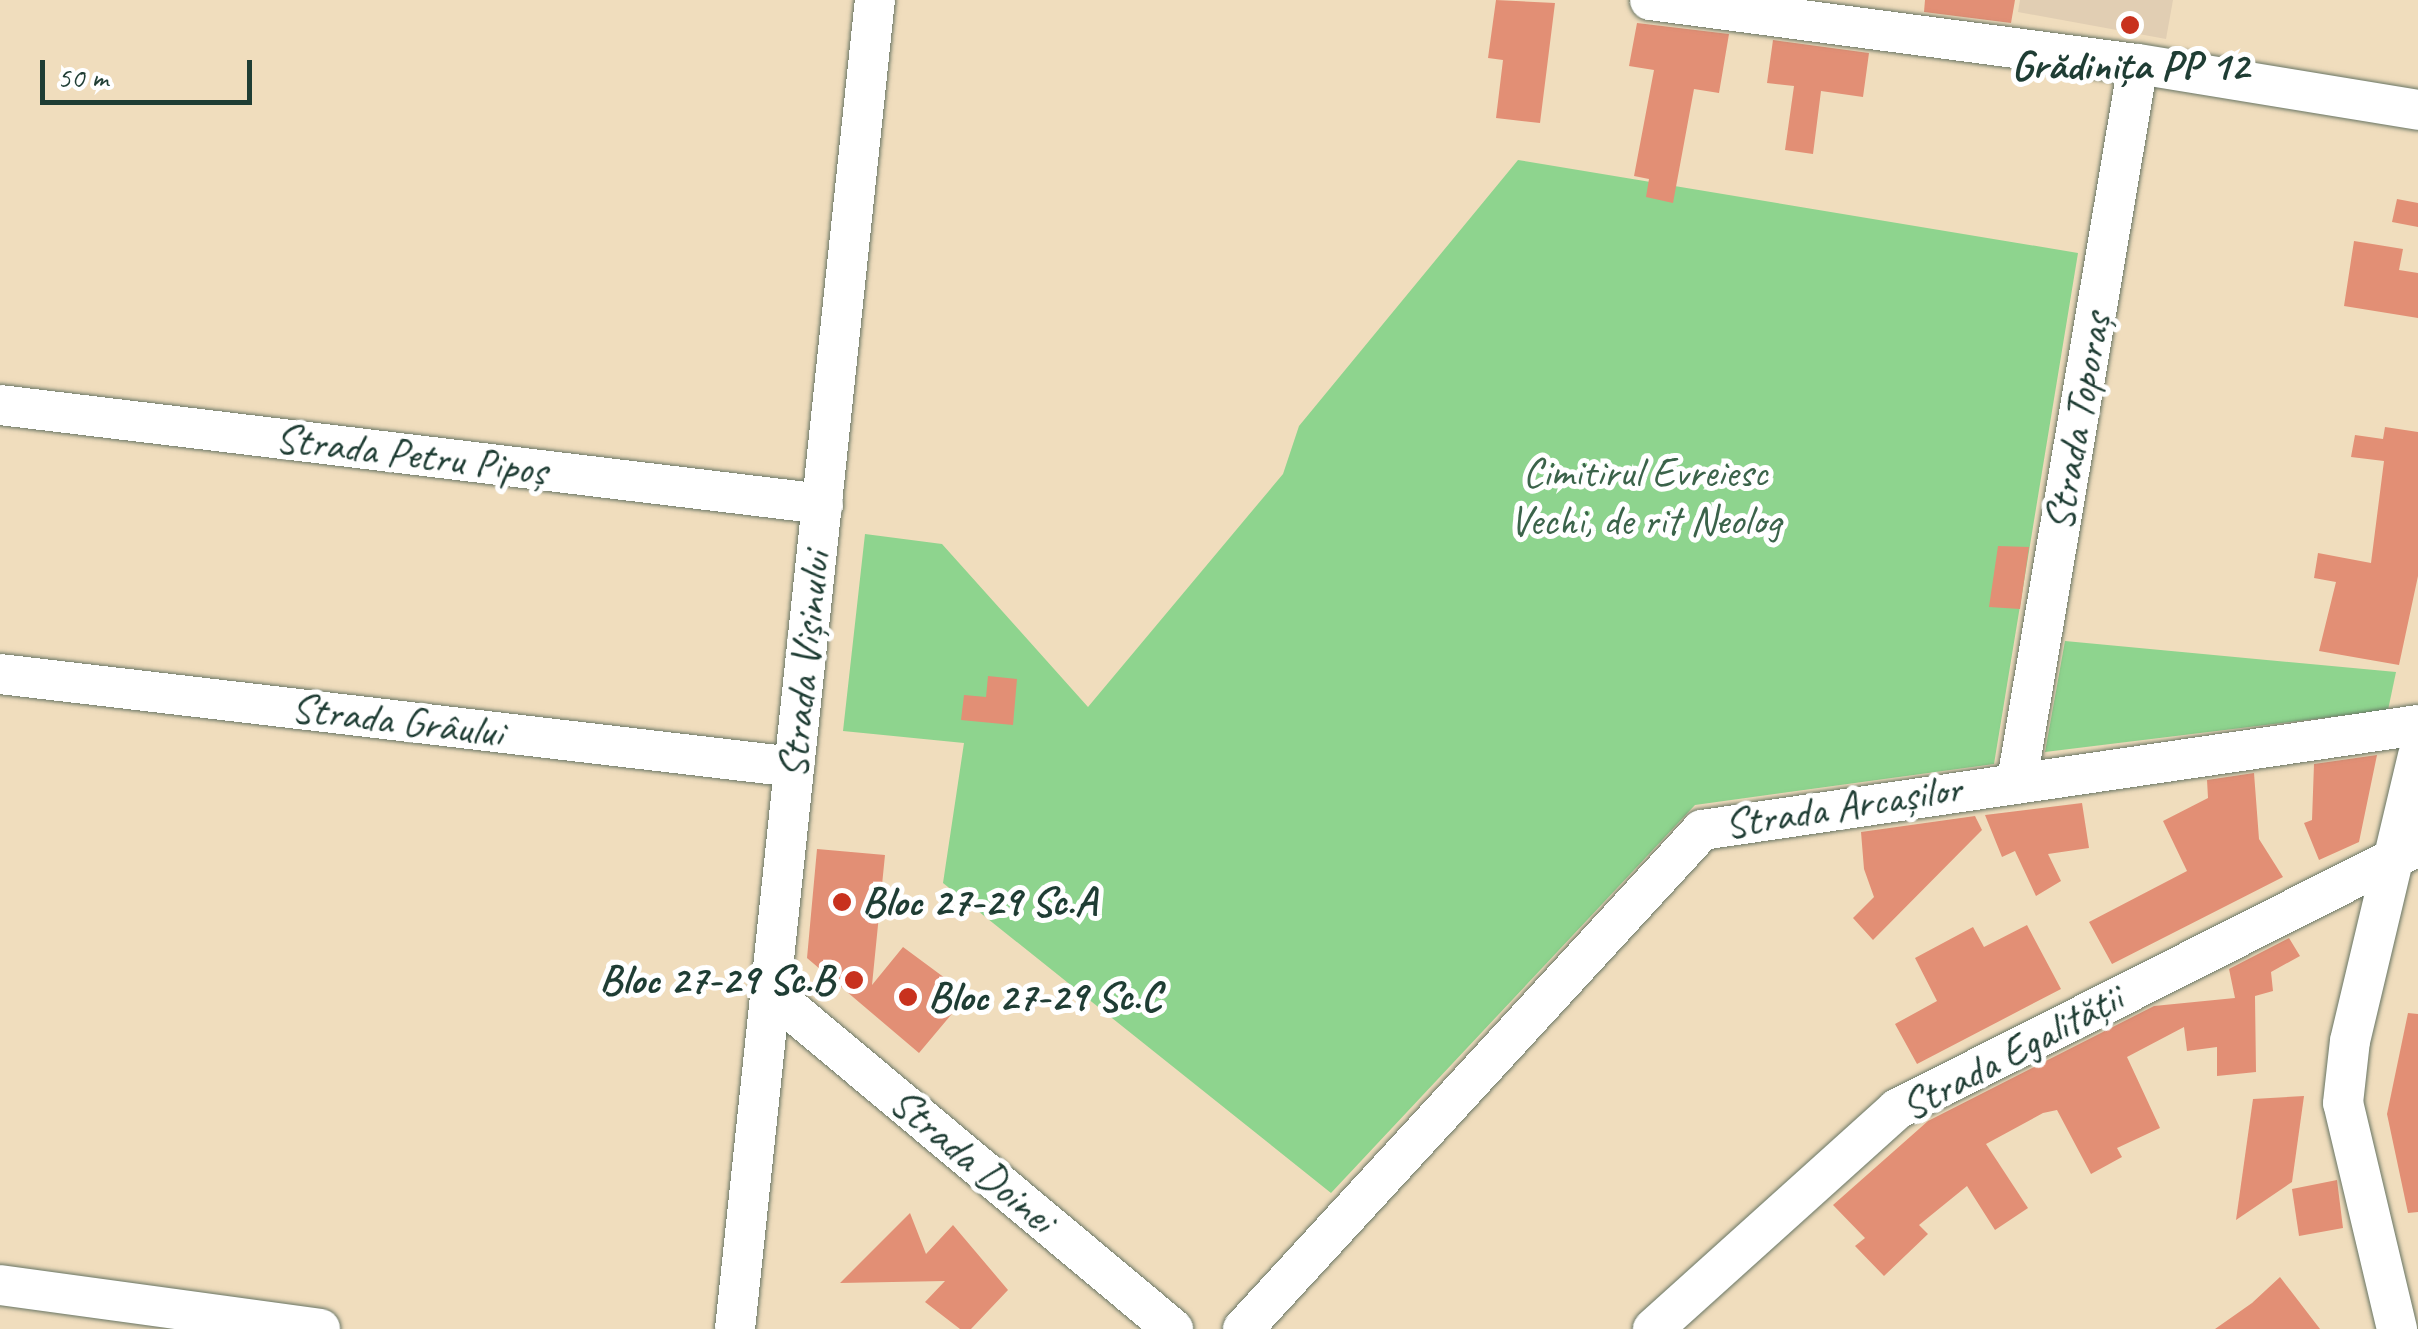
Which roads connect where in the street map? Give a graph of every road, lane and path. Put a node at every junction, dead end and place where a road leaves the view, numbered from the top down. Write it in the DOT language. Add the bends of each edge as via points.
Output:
graph roads {
  1 [pos="875,0"];
  2 [pos="1650,0"];
  3 [pos="1709,3"];
  4 [pos="2138,64"];
  5 [pos="2418,110"];
  6 [pos="0,405"];
  7 [pos="823,504"];
  8 [pos="0,674"];
  9 [pos="2418,725"];
  10 [pos="2418,756"];
  11 [pos="794,767"];
  12 [pos="2017,781"];
  13 [pos="2406,852"];
  14 [pos="771,993"];
  15 [pos="0,1285"];
  16 [pos="320,1329"];
  17 [pos="735,1329"];
  18 [pos="1173,1329"];
  19 [pos="1244,1329"];
  20 [pos="1653,1329"];
  21 [pos="2397,1329"];
  1 -- 7 [label="street, Strada Vișinului"];
  2 -- 3 [label="street"];
  3 -- 4 [label="street"];
  4 -- 5 [label="street"];
  4 -- 12 [label="street, Strada Toporaș"];
  6 -- 7 [label="street, Strada Petru Pipoș"];
  7 -- 11 [label="street, Strada Vișinului"];
  8 -- 11 [label="street, Strada Grâului"];
  9 -- 12 [label="street, Strada Arcașilor"];
  10 -- 13 [label="street"];
  11 -- 14 [label="street, Strada Vișinului"];
  12 -- 19 [label="street, Strada Arcașilor" via="1702,830"];
  13 -- 20 [label="street, Strada Egalității" via="1897,1110"];
  13 -- 21 [label="street" via="2350,1041 2343,1104"];
  14 -- 17 [label="street, Strada Vișinului"];
  14 -- 18 [label="street, Strada Doinei"];
  15 -- 16 [label="street"];
}
